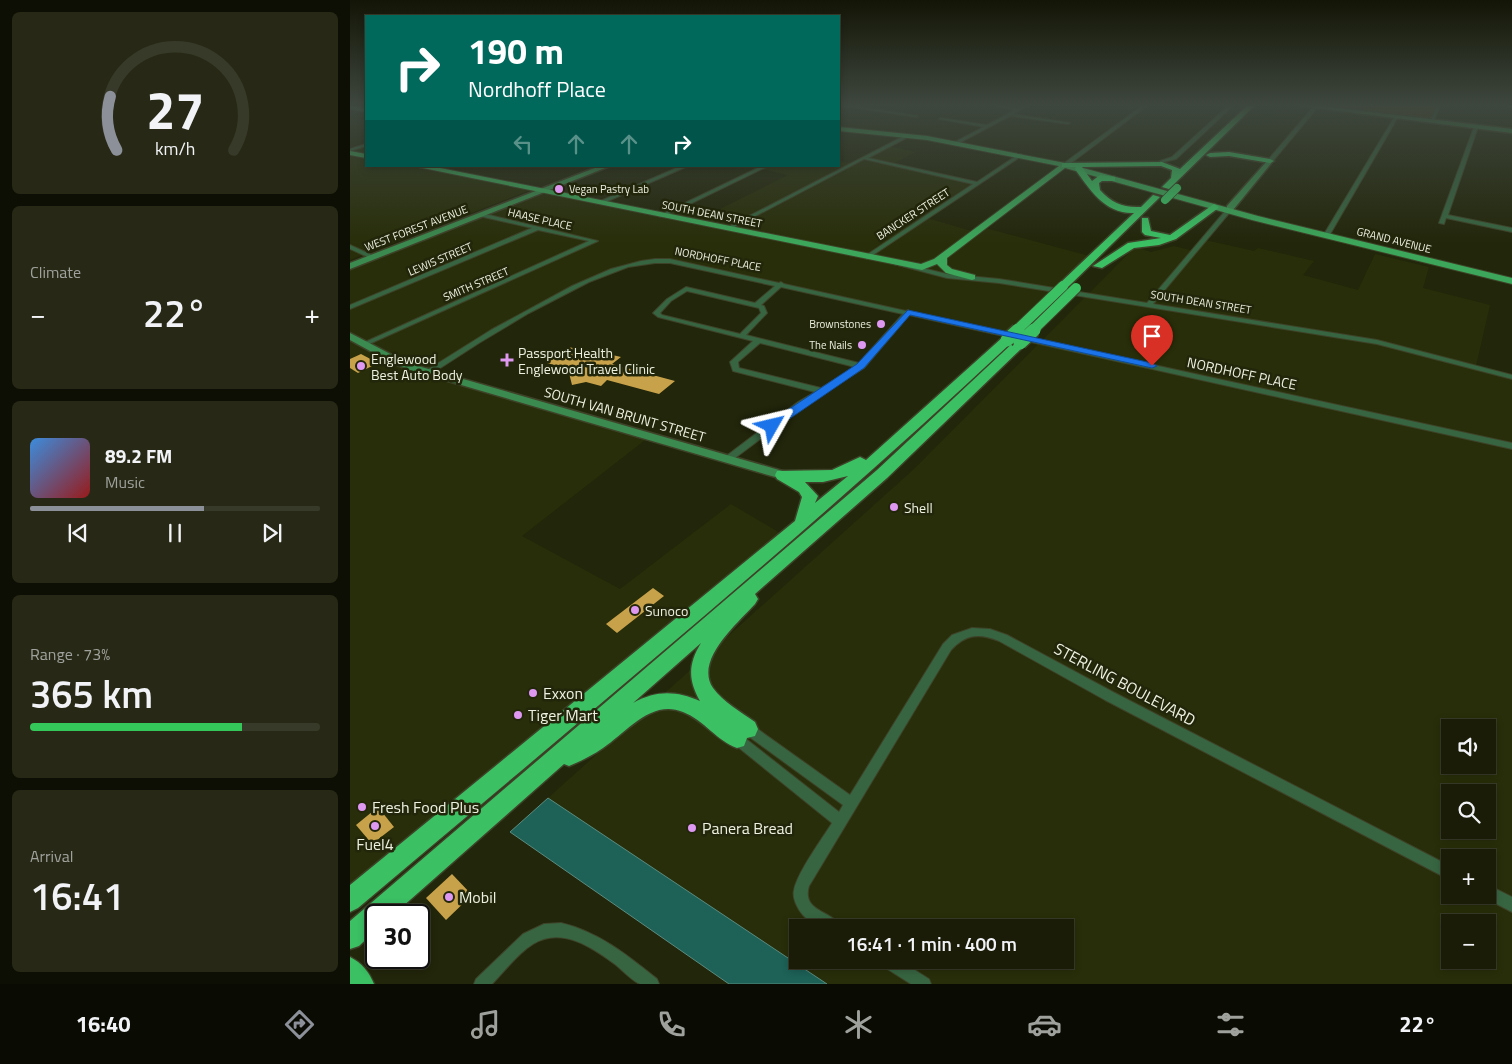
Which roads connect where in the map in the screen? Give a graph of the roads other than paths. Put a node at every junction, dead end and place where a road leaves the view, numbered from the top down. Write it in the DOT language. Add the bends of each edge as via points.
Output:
graph roads {
  1 [pos="350,152"];
  2 [pos="876,152"];
  3 [pos="1001,152"];
  4 [pos="1083,152"];
  5 [pos="1181,152"];
  6 [pos="1202,152"];
  7 [pos="1213,152"];
  8 [pos="1230,152"];
  9 [pos="1278,152"];
  10 [pos="1375,152"];
  11 [pos="1467,152"];
  12 [pos="1210,155"];
  13 [pos="1240,155"];
  14 [pos="365,156"];
  15 [pos="1021,156"];
  16 [pos="1197,157"];
  17 [pos="864,158"];
  18 [pos="1270,161"];
  19 [pos="840,162"];
  20 [pos="1162,162"];
  21 [pos="856,163"];
  22 [pos="1149,164"];
  23 [pos="1065,165"];
  24 [pos="1120,165"];
  25 [pos="422,167"];
  26 [pos="604,167"];
  27 [pos="684,167"];
  28 [pos="764,167"];
  29 [pos="1079,169"];
  30 [pos="1106,176"];
  31 [pos="1176,183"];
  32 [pos="978,184"];
  33 [pos="1096,189"];
  34 [pos="541,192"];
  35 [pos="1160,198"];
  36 [pos="1105,200"];
  37 [pos="599,203"];
  38 [pos="1214,207"];
  39 [pos="1143,209"];
  40 [pos="1229,210"];
  41 [pos="481,215"];
  42 [pos="661,216"];
  43 [pos="1445,216"];
  44 [pos="1145,220"];
  45 [pos="1442,223"];
  46 [pos="537,228"];
  47 [pos="727,229"];
  48 [pos="1512,230"];
  49 [pos="1177,232"];
  50 [pos="1326,236"];
  51 [pos="1114,237"];
  52 [pos="594,242"];
  53 [pos="350,247"];
  54 [pos="372,257"];
  55 [pos="866,257"];
  56 [pos="942,257"];
  57 [pos="885,260"];
  58 [pos="350,266"];
  59 [pos="1098,266"];
  60 [pos="972,277"];
  61 [pos="1512,281"];
  62 [pos="778,283"];
  63 [pos="754,303"];
  64 [pos="1149,305"];
  65 [pos="350,307"];
  66 [pos="908,312"];
  67 [pos="350,336"];
  68 [pos="742,336"];
  69 [pos="759,340"];
  70 [pos="1014,342"];
  71 [pos="365,344"];
  72 [pos="861,366"];
  73 [pos="428,372"];
  74 [pos="1512,377"];
  75 [pos="822,391"];
  76 [pos="912,428"];
  77 [pos="1512,446"];
  78 [pos="728,459"];
  79 [pos="782,475"];
  80 [pos="801,524"];
  81 [pos="774,568"];
  82 [pos="742,734"];
  83 [pos="532,779"];
  84 [pos="851,803"];
  85 [pos="840,821"];
  86 [pos="1441,867"];
  87 [pos="1496,896"];
  88 [pos="350,900"];
  89 [pos="1512,905"];
  90 [pos="820,919"];
  91 [pos="350,937"];
  92 [pos="900,969"];
  93 [pos="350,970"];
  94 [pos="361,984"];
  95 [pos="481,984"];
  96 [pos="652,984"];
  97 [pos="924,984"];
  1 -- 14 [label="main road"];
  2 -- 17 [label="street"];
  3 -- 15 [label="main road, GRAND AVENUE"];
  4 -- 23 [label="street"];
  5 -- 20 [label="street"];
  6 -- 16 [label="highway"];
  7 -- 12 [label="highway"];
  8 -- 13 [label="highway"];
  9 -- 18 [label="street"];
  10 -- 50 [label="street"];
  11 -- 43 [label="street"];
  12 -- 13 [label="highway"];
  12 -- 31 [label="highway"];
  13 -- 18 [label="highway"];
  15 -- 23 [label="main road, GRAND AVENUE"];
  15 -- 32 [label="street, BANCKER STREET"];
  16 -- 20 [label="highway"];
  16 -- 31 [label="highway"];
  17 -- 21 [label="street"];
  17 -- 32 [label="street"];
  18 -- 40 [label="street"];
  19 -- 21 [label="street"];
  20 -- 22 [label="highway"];
  21 -- 47 [label="street"];
  22 -- 24 [label="highway"];
  22 -- 31 [label="highway" via="1174,167"];
  23 -- 24 [label="highway"];
  23 -- 29 [label="main road, GRAND AVENUE"];
  23 -- 56 [label="main road"];
  24 -- 30 [label="highway" via="1106,168"];
  25 -- 34 [label="main road, SOUTH DEAN STREET"];
  26 -- 34 [label="street, WEST FOREST AVENUE"];
  27 -- 37 [label="street"];
  28 -- 42 [label="street"];
  29 -- 30 [label="main road, GRAND AVENUE"];
  29 -- 33 [label="highway"];
  30 -- 33 [label="highway" via="1095,183"];
  30 -- 38 [label="main road, GRAND AVENUE"];
  30 -- 40 [label="main road, GRAND AVENUE"];
  31 -- 35 [label="highway, bridge"];
  31 -- 35 [label="highway" via="1166,187"];
  32 -- 55 [label="street, BANCKER STREET"];
  33 -- 36 [label="highway"];
  34 -- 37 [label="main road, SOUTH DEAN STREET"];
  34 -- 41 [label="street, WEST FOREST AVENUE"];
  35 -- 39 [label="highway"];
  35 -- 44 [label="highway"];
  36 -- 39 [label="highway" via="1120,210"];
  36 -- 51 [label="highway" via="1118,220"];
  37 -- 42 [label="main road, SOUTH DEAN STREET"];
  38 -- 40 [label="main road, GRAND AVENUE"];
  38 -- 49 [label="highway"];
  39 -- 51 [label="highway"];
  40 -- 50 [label="main road, GRAND AVENUE"];
  40 -- 64 [label="street"];
  41 -- 46 [label="street, HAASE PLACE"];
  41 -- 54 [label="street, WEST FOREST AVENUE"];
  42 -- 47 [label="main road, SOUTH DEAN STREET"];
  43 -- 45 [label="street"];
  43 -- 48 [label="street"];
  44 -- 49 [label="highway" via="1145,230 1150,234 1163,236"];
  44 -- 59 [label="highway"];
  46 -- 52 [label="street, HAASE PLACE"];
  46 -- 65 [label="street, LEWIS STREET"];
  47 -- 55 [label="main road, SOUTH DEAN STREET"];
  49 -- 59 [label="highway" via="1163,241 1131,245"];
  50 -- 61 [label="main road, GRAND AVENUE"];
  51 -- 70 [label="highway, bridge" via="1063,286"];
  52 -- 71 [label="street, SMITH STREET"];
  53 -- 54 [label="street"];
  54 -- 58 [label="street, WEST FOREST AVENUE"];
  55 -- 57 [label="main road, SOUTH DEAN STREET"];
  56 -- 57 [label="main road, SOUTH DEAN STREET" via="922,266"];
  56 -- 60 [label="main road" via="942,266 946,270"];
  57 -- 60 [label="street, SOUTH DEAN STREET" via="920,271"];
  59 -- 70 [label="highway, bridge"];
  60 -- 64 [label="street, SOUTH DEAN STREET"];
  62 -- 63 [label="street"];
  62 -- 66 [label="street, NORDHOFF PLACE"];
  62 -- 73 [label="street, NORDHOFF PLACE" via="681,262 632,264 596,276 528,310"];
  63 -- 68 [label="street" via="762,307 764,313"];
  63 -- 68 [label="street" via="686,289 656,313"];
  64 -- 74 [label="street, SOUTH DEAN STREET" via="1377,342"];
  66 -- 72 [label="street"];
  66 -- 77 [label="street, NORDHOFF PLACE" via="1381,420"];
  67 -- 71 [label="street, SOUTH VAN BRUNT STREET"];
  68 -- 69 [label="street"];
  69 -- 72 [label="street"];
  69 -- 75 [label="street" via="734,362 736,369"];
  70 -- 76 [label="highway"];
  70 -- 81 [label="highway" via="923,436"];
  71 -- 73 [label="street, SOUTH VAN BRUNT STREET" via="396,361"];
  72 -- 75 [label="street"];
  73 -- 78 [label="street, SOUTH VAN BRUNT STREET"];
  75 -- 78 [label="street"];
  76 -- 79 [label="highway" via="842,473 820,478"];
  76 -- 80 [label="highway"];
  78 -- 79 [label="street, SOUTH VAN BRUNT STREET"];
  79 -- 80 [label="highway" via="809,493"];
  80 -- 88 [label="highway"];
  81 -- 82 [label="highway" via="710,643 699,666 700,681 707,695"];
  81 -- 83 [label="highway"];
  82 -- 83 [label="highway" via="697,708 683,703 661,702 629,713 596,740"];
  82 -- 84 [label="street"];
  82 -- 85 [label="street"];
  83 -- 91 [label="highway"];
  84 -- 85 [label="street, STERLING BOULEVARD"];
  84 -- 86 [label="street, STERLING BOULEVARD" via="946,647 960,636 986,632"];
  85 -- 90 [label="street, STERLING BOULEVARD" via="805,878 800,894 802,905"];
  87 -- 89 [label="street"];
  92 -- 97 [label="street"];
  93 -- 94 [label="highway"];
  95 -- 96 [label="street" via="528,939 558,929 590,939"];
}
